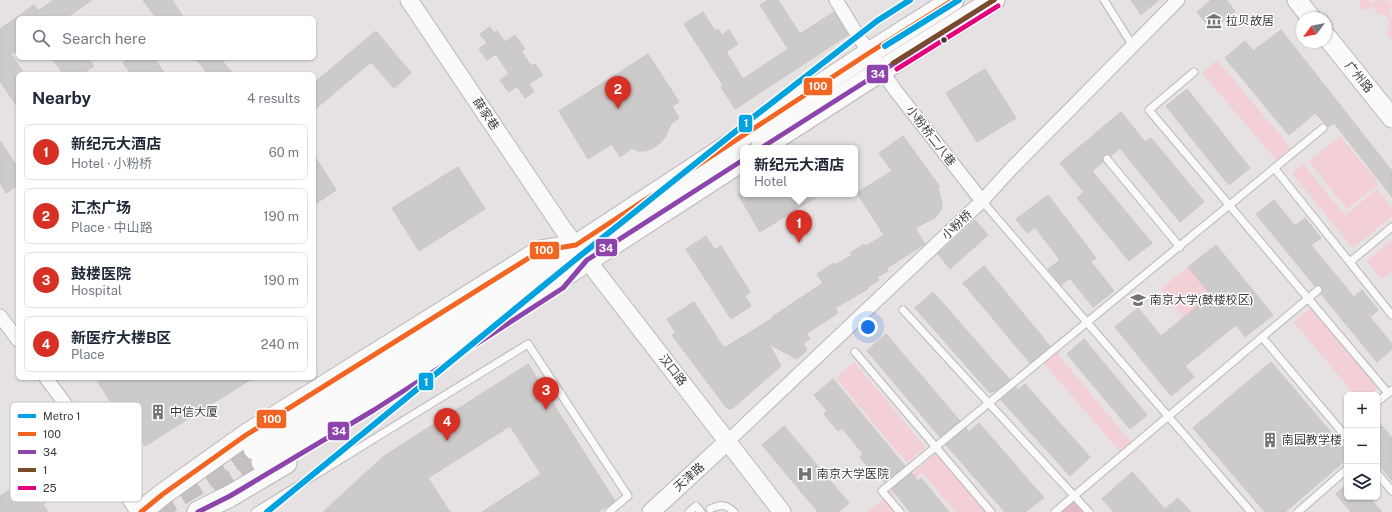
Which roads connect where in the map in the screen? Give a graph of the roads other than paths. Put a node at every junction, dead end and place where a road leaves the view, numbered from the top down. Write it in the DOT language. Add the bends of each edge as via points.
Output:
graph roads {
  1 [pos="409,0"];
  2 [pos="836,0"];
  3 [pos="953,0"];
  4 [pos="994,0"];
  5 [pos="1104,0"];
  6 [pos="1178,0"];
  7 [pos="1296,0"];
  8 [pos="1306,12"];
  9 [pos="1332,43"];
  10 [pos="1133,46"];
  11 [pos="870,53"];
  12 [pos="887,66"];
  13 [pos="1194,72"];
  14 [pos="1392,118"];
  15 [pos="1323,128"];
  16 [pos="766,145"];
  17 [pos="1107,159"];
  18 [pos="740,162"];
  19 [pos="1275,169"];
  20 [pos="982,201"];
  21 [pos="1230,206"];
  22 [pos="1392,227"];
  23 [pos="563,229"];
  24 [pos="1180,247"];
  25 [pos="582,253"];
  26 [pos="1350,262"];
  27 [pos="1318,290"];
  28 [pos="1308,298"];
  29 [pos="903,310"];
  30 [pos="1392,315"];
  31 [pos="0,316"];
  32 [pos="1088,322"];
  33 [pos="16,337"];
  34 [pos="1262,337"];
  35 [pos="855,352"];
  36 [pos="47,380"];
  37 [pos="1390,391"];
  38 [pos="1380,399"];
  39 [pos="64,402"];
  40 [pos="989,404"];
  41 [pos="1168,417"];
  42 [pos="1344,431"];
  43 [pos="728,441"];
  44 [pos="936,447"];
  45 [pos="1344,472"];
  46 [pos="1380,477"];
  47 [pos="1392,491"];
  48 [pos="1074,496"];
  49 [pos="131,502"];
  50 [pos="710,509"];
  51 [pos="137,512"];
  52 [pos="141,512"];
  53 [pos="198,512"];
  54 [pos="255,512"];
  55 [pos="609,512"];
  56 [pos="651,512"];
  57 [pos="690,512"];
  58 [pos="701,512"];
  59 [pos="734,512"];
  60 [pos="782,512"];
  61 [pos="900,512"];
  62 [pos="991,512"];
  63 [pos="1056,512"];
  64 [pos="1089,512"];
  65 [pos="1252,512"];
  66 [pos="1298,512"];
  1 -- 23 [label="street, 薛家巷"];
  2 -- 11 [label="street, 小粉桥二八巷"];
  3 -- 11 [label="main road"];
  4 -- 12 [label="main road"];
  5 -- 10 [label="lane"];
  6 -- 10 [label="street, 小粉桥"];
  7 -- 8 [label="main road"];
  9 -- 14 [label="main road, 广州路"];
  10 -- 20 [label="street, 小粉桥"];
  11 -- 12 [label="street, 小粉桥二八巷"];
  11 -- 25 [label="lane"];
  12 -- 16 [label="main road"];
  12 -- 20 [label="street, 小粉桥二八巷" via="895,90"];
  13 -- 21 [label="lane" via="1149,110"];
  15 -- 19 [label="lane"];
  17 -- 24 [label="lane"];
  18 -- 25 [label="main road"];
  19 -- 21 [label="lane"];
  19 -- 26 [label="lane"];
  20 -- 32 [label="lane"];
  20 -- 43 [label="street, 小粉桥"];
  21 -- 24 [label="lane"];
  21 -- 28 [label="lane"];
  22 -- 26 [label="lane"];
  23 -- 25 [label="street, 汉口路"];
  24 -- 32 [label="lane"];
  25 -- 25 [label="main road" via="430,362 258,456 516,285"];
  25 -- 43 [label="street, 汉口路"];
  25 -- 52 [label="lane" via="540,251 246,435"];
  25 -- 53 [label="main road" via="563,288 374,410 230,496"];
  26 -- 30 [label="lane"];
  27 -- 28 [label="lane"];
  28 -- 34 [label="lane"];
  28 -- 37 [label="lane"];
  29 -- 40 [label="lane"];
  31 -- 33 [label="street"];
  32 -- 40 [label="lane"];
  32 -- 41 [label="lane"];
  34 -- 41 [label="lane"];
  34 -- 42 [label="lane"];
  35 -- 44 [label="lane"];
  36 -- 39 [label="street"];
  37 -- 38 [label="lane"];
  40 -- 44 [label="lane"];
  40 -- 48 [label="lane"];
  41 -- 48 [label="lane"];
  41 -- 65 [label="lane"];
  43 -- 56 [label="street, 天津路"];
  43 -- 60 [label="street, 汉口路"];
  44 -- 61 [label="lane" via="882,491"];
  44 -- 62 [label="lane"];
  45 -- 66 [label="lane"];
  46 -- 47 [label="lane"];
  48 -- 63 [label="lane"];
  48 -- 64 [label="lane"];
  49 -- 51 [label="street"];
  50 -- 59 [label="lane" via="720,505 729,507"];
  54 -- 55 [label="lane" via="528,344 628,496"];
  57 -- 58 [label="lane" via="696,506"];
}
